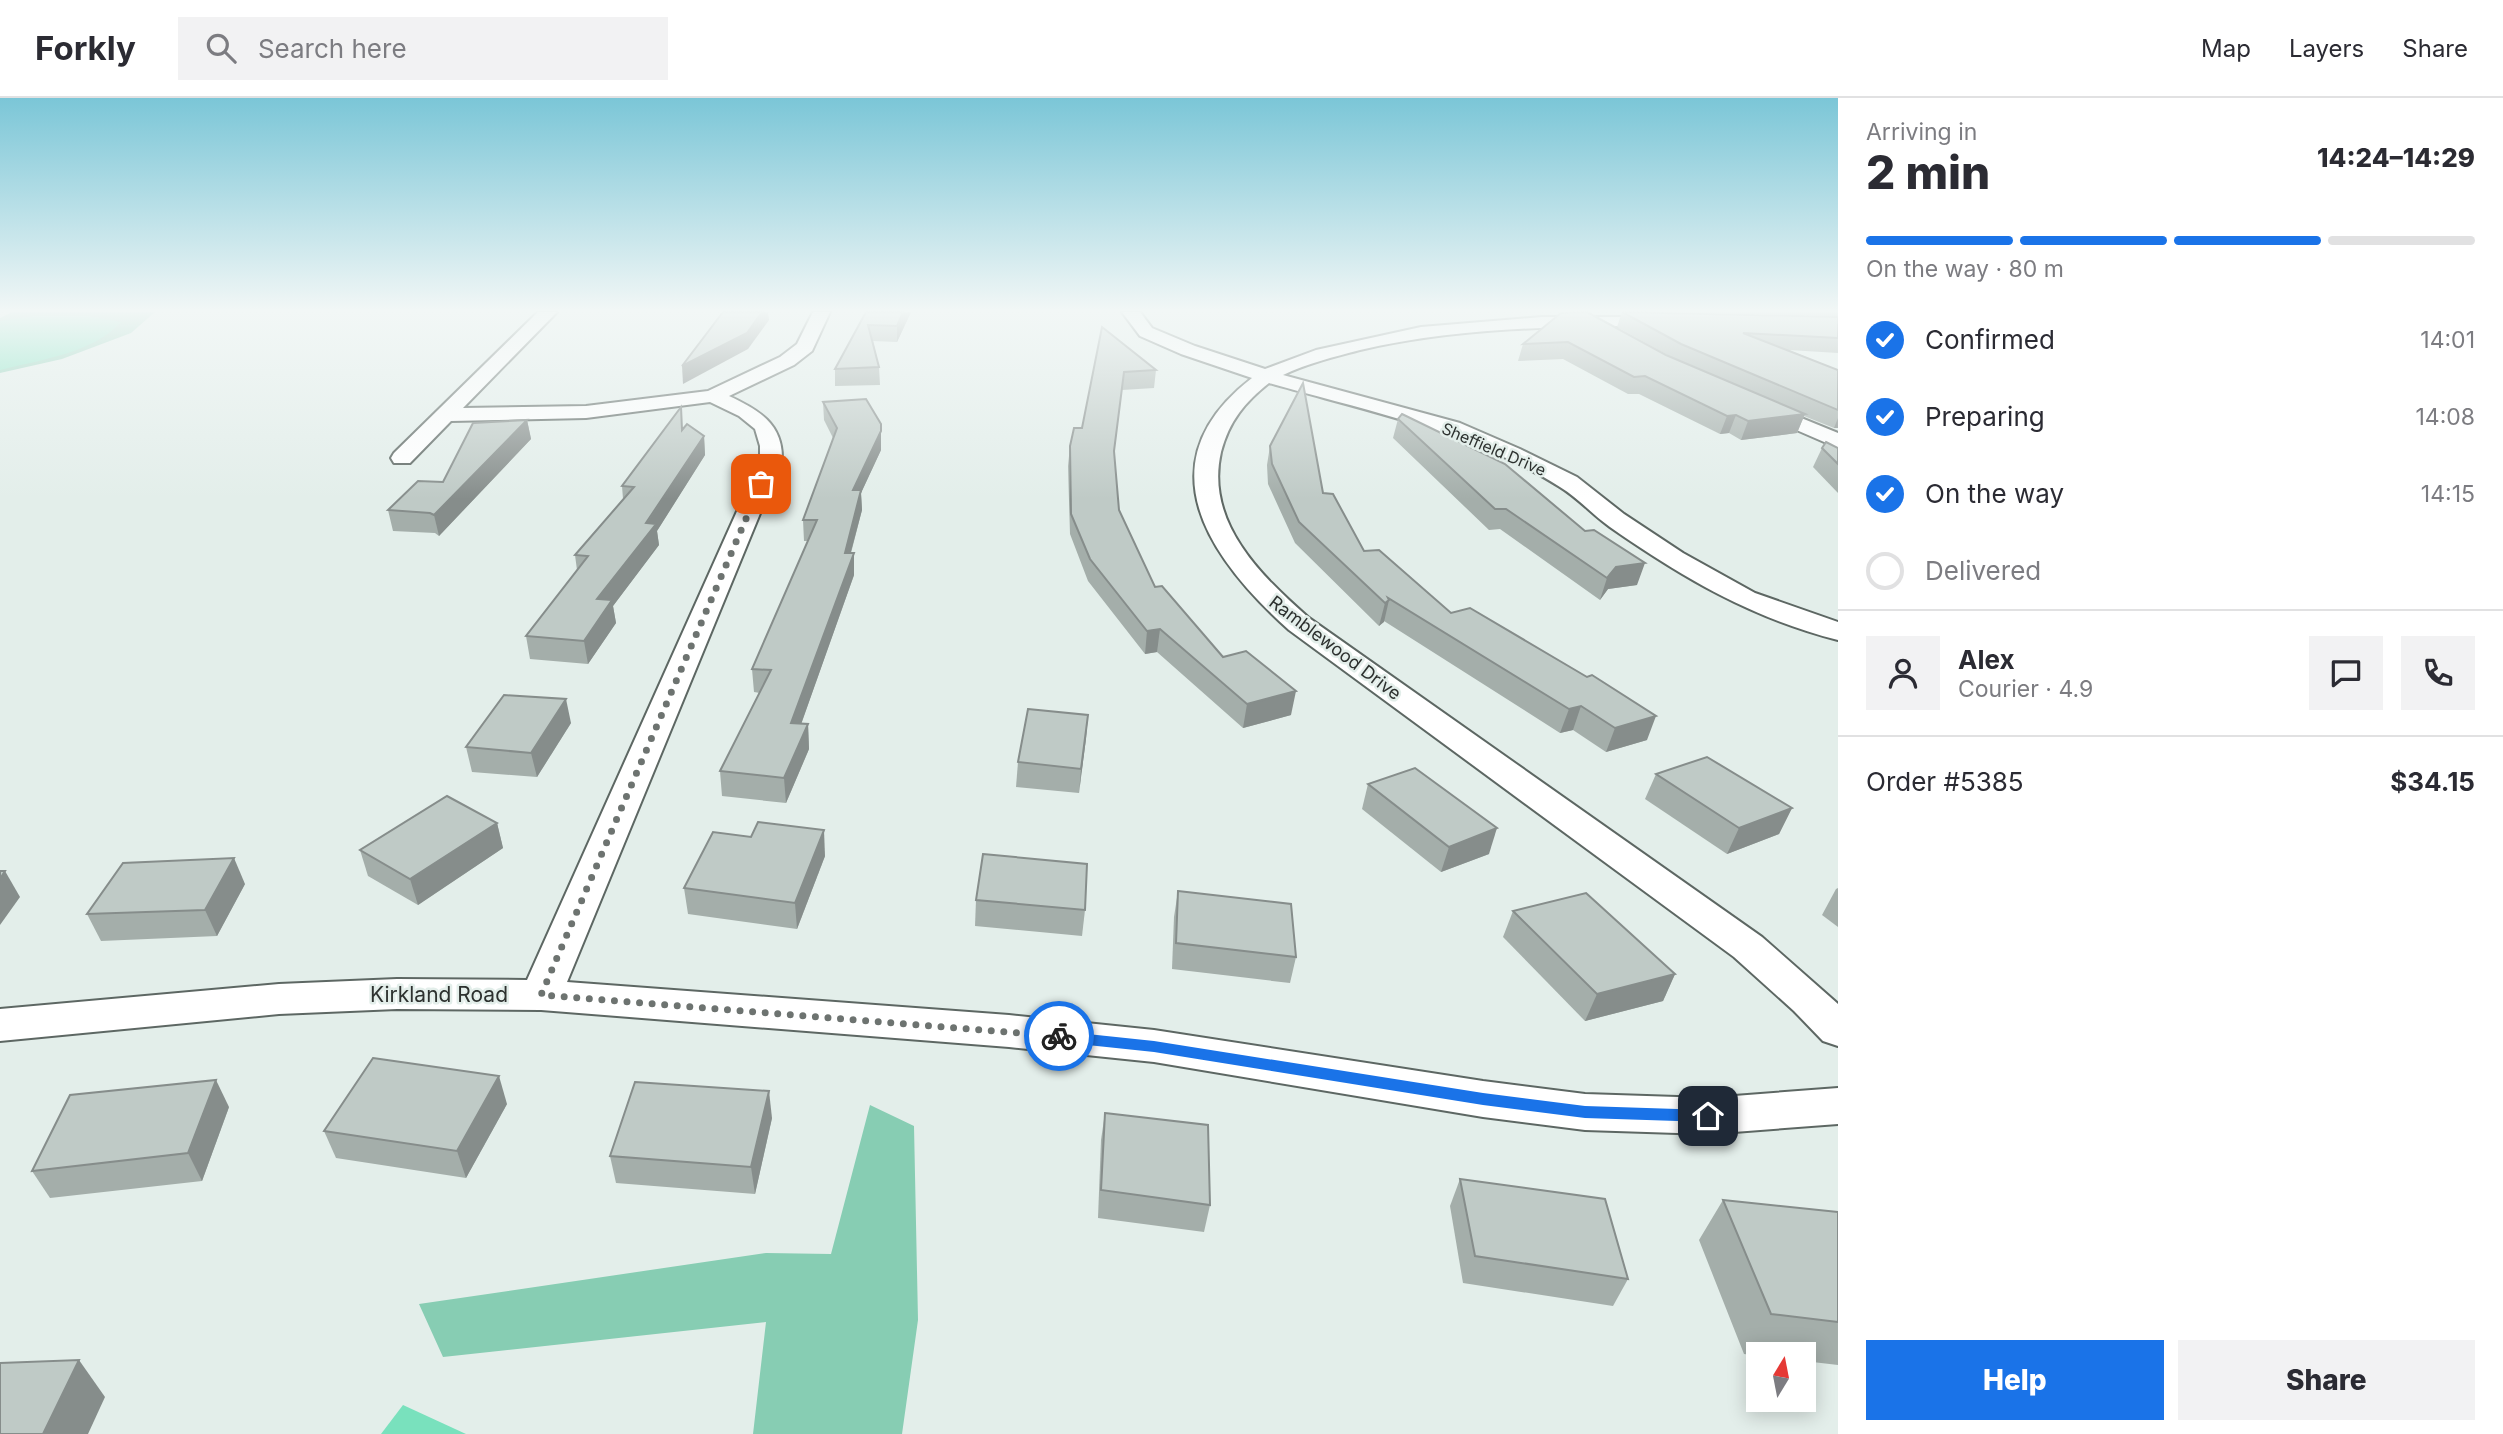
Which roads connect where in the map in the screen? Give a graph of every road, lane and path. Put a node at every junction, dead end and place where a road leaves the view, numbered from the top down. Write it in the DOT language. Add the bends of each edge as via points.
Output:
graph roads {
  1 [pos="486,374"];
  2 [pos="759,374"];
  3 [pos="1261,374"];
  4 [pos="1270,374"];
  5 [pos="1266,376"];
  6 [pos="713,396"];
  7 [pos="1741,399"];
  8 [pos="446,415"];
  9 [pos="1838,440"];
  10 [pos="402,458"];
  11 [pos="1838,631"];
  12 [pos="541,995"];
  13 [pos="0,1025"];
  14 [pos="1838,1030"];
  15 [pos="1838,1106"];
  1 -- 8 [label="street"];
  2 -- 6 [label="street"];
  3 -- 5 [label="street, Sheffield Drive"];
  4 -- 5 [label="street, Ramblewood Drive"];
  5 -- 11 [label="street, Sheffield Drive" via="1452,428 1512,454 1569,482 1674,559 1745,599"];
  5 -- 14 [label="street, Ramblewood Drive" via="1225,414 1207,457 1205,480 1216,529 1261,592 1748,947"];
  6 -- 8 [label="street" via="586,412"];
  6 -- 12 [label="street" via="758,419 773,444 771,460"];
  7 -- 9 [label="street"];
  8 -- 10 [label="street"];
  12 -- 13 [label="street, Kirkland Road" via="279,999"];
  12 -- 15 [label="street, Kirkland Road" via="1154,1046 1585,1112 1708,1116"];
}
